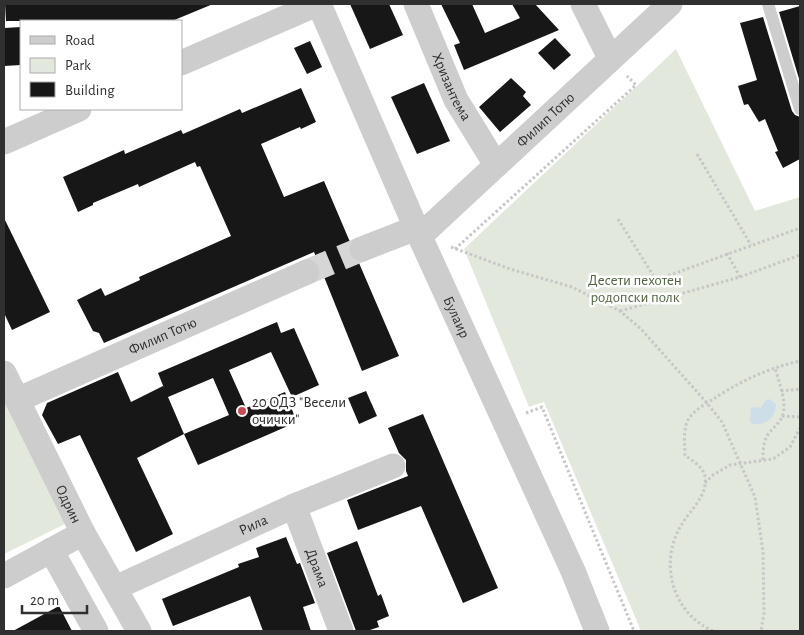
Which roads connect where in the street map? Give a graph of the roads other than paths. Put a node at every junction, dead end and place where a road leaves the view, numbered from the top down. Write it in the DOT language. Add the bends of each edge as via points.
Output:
graph roads {
  1 [pos="318,4"];
  2 [pos="416,4"];
  3 [pos="583,4"];
  4 [pos="670,4"];
  5 [pos="768,4"];
  6 [pos="610,58"];
  7 [pos="182,64"];
  8 [pos="800,109"];
  9 [pos="77,110"];
  10 [pos="4,142"];
  11 [pos="496,165"];
  12 [pos="418,232"];
  13 [pos="362,249"];
  14 [pos="307,272"];
  15 [pos="4,373"];
  16 [pos="17,400"];
  17 [pos="393,466"];
  18 [pos="294,506"];
  19 [pos="83,533"];
  20 [pos="51,550"];
  21 [pos="4,576"];
  22 [pos="115,588"];
  23 [pos="96,631"];
  24 [pos="139,631"];
  25 [pos="341,631"];
  26 [pos="597,631"];
  1 -- 7 [label="street"];
  1 -- 12 [label="street, Булаир"];
  2 -- 11 [label="street, Хризантема" via="456,100"];
  3 -- 6 [label="street"];
  4 -- 6 [label="street, Филип Тотю"];
  5 -- 8 [label="lane"];
  6 -- 11 [label="street, Филип Тотю"];
  9 -- 10 [label="street"];
  11 -- 12 [label="street, Филип Тотю"];
  12 -- 13 [label="street"];
  12 -- 26 [label="street, Булаир" via="573,571"];
  14 -- 16 [label="street, Филип Тотю"];
  15 -- 16 [label="street, Одрин"];
  16 -- 19 [label="street, Одрин"];
  17 -- 18 [label="street, Рила"];
  18 -- 22 [label="street, Рила"];
  18 -- 25 [label="street, Драма"];
  19 -- 20 [label="street"];
  19 -- 22 [label="street, Одрин"];
  20 -- 21 [label="street"];
  20 -- 23 [label="street"];
  22 -- 24 [label="street, Одрин"];
}
